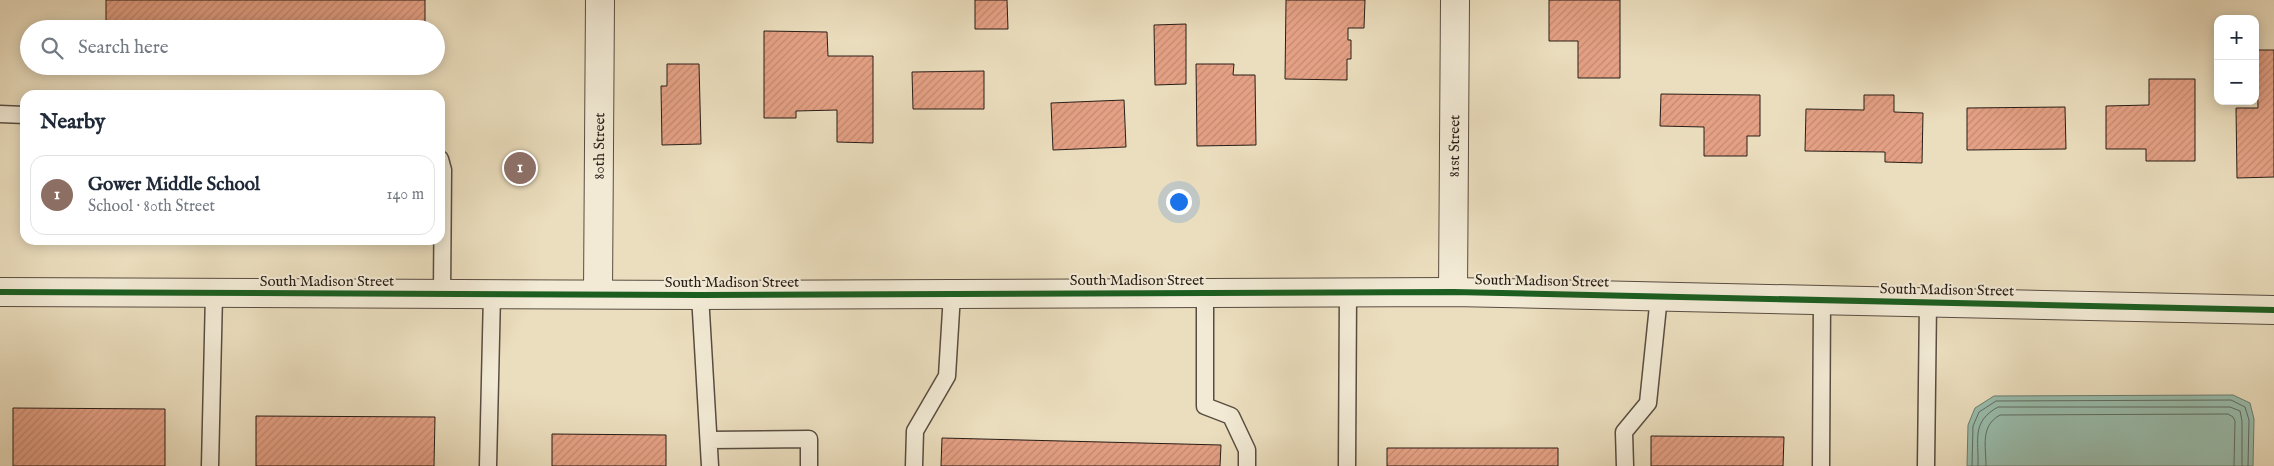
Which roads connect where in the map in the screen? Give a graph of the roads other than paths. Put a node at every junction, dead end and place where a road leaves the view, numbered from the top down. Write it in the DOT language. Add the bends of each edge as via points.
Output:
graph roads {
  1 [pos="600,0"];
  2 [pos="1455,0"];
  3 [pos="0,114"];
  4 [pos="20,115"];
  5 [pos="442,245"];
  6 [pos="0,292"];
  7 [pos="1205,292"];
  8 [pos="1348,292"];
  9 [pos="1453,292"];
  10 [pos="214,294"];
  11 [pos="442,294"];
  12 [pos="492,294"];
  13 [pos="598,294"];
  14 [pos="952,294"];
  15 [pos="700,295"];
  16 [pos="1660,296"];
  17 [pos="1822,300"];
  18 [pos="1928,302"];
  19 [pos="2274,310"];
  20 [pos="709,440"];
  21 [pos="210,466"];
  22 [pos="488,466"];
  23 [pos="710,466"];
  24 [pos="809,466"];
  25 [pos="914,466"];
  26 [pos="1247,466"];
  27 [pos="1347,466"];
  28 [pos="1625,466"];
  29 [pos="1821,466"];
  30 [pos="1926,466"];
  1 -- 13 [label="street, 80th Street"];
  2 -- 9 [label="street, 81st Street"];
  3 -- 4 [label="lane"];
  5 -- 11 [label="lane"];
  6 -- 10 [label="street, South Madison Street"];
  7 -- 8 [label="street, South Madison Street"];
  7 -- 14 [label="street, South Madison Street"];
  7 -- 26 [label="lane" via="1205,406 1231,416 1247,450"];
  8 -- 9 [label="street, South Madison Street"];
  8 -- 27 [label="lane"];
  9 -- 16 [label="street, South Madison Street"];
  10 -- 11 [label="street, South Madison Street"];
  10 -- 21 [label="lane"];
  11 -- 12 [label="street, South Madison Street"];
  12 -- 13 [label="street, South Madison Street"];
  12 -- 22 [label="lane"];
  13 -- 15 [label="street, South Madison Street"];
  14 -- 15 [label="street, South Madison Street"];
  14 -- 25 [label="lane" via="948,376 915,431"];
  15 -- 20 [label="lane"];
  16 -- 17 [label="street, South Madison Street"];
  16 -- 28 [label="lane" via="1648,403 1624,432"];
  17 -- 18 [label="street, South Madison Street"];
  17 -- 29 [label="lane"];
  18 -- 19 [label="street, South Madison Street"];
  18 -- 30 [label="lane"];
  20 -- 23 [label="lane"];
  20 -- 24 [label="lane" via="809,439"];
}
